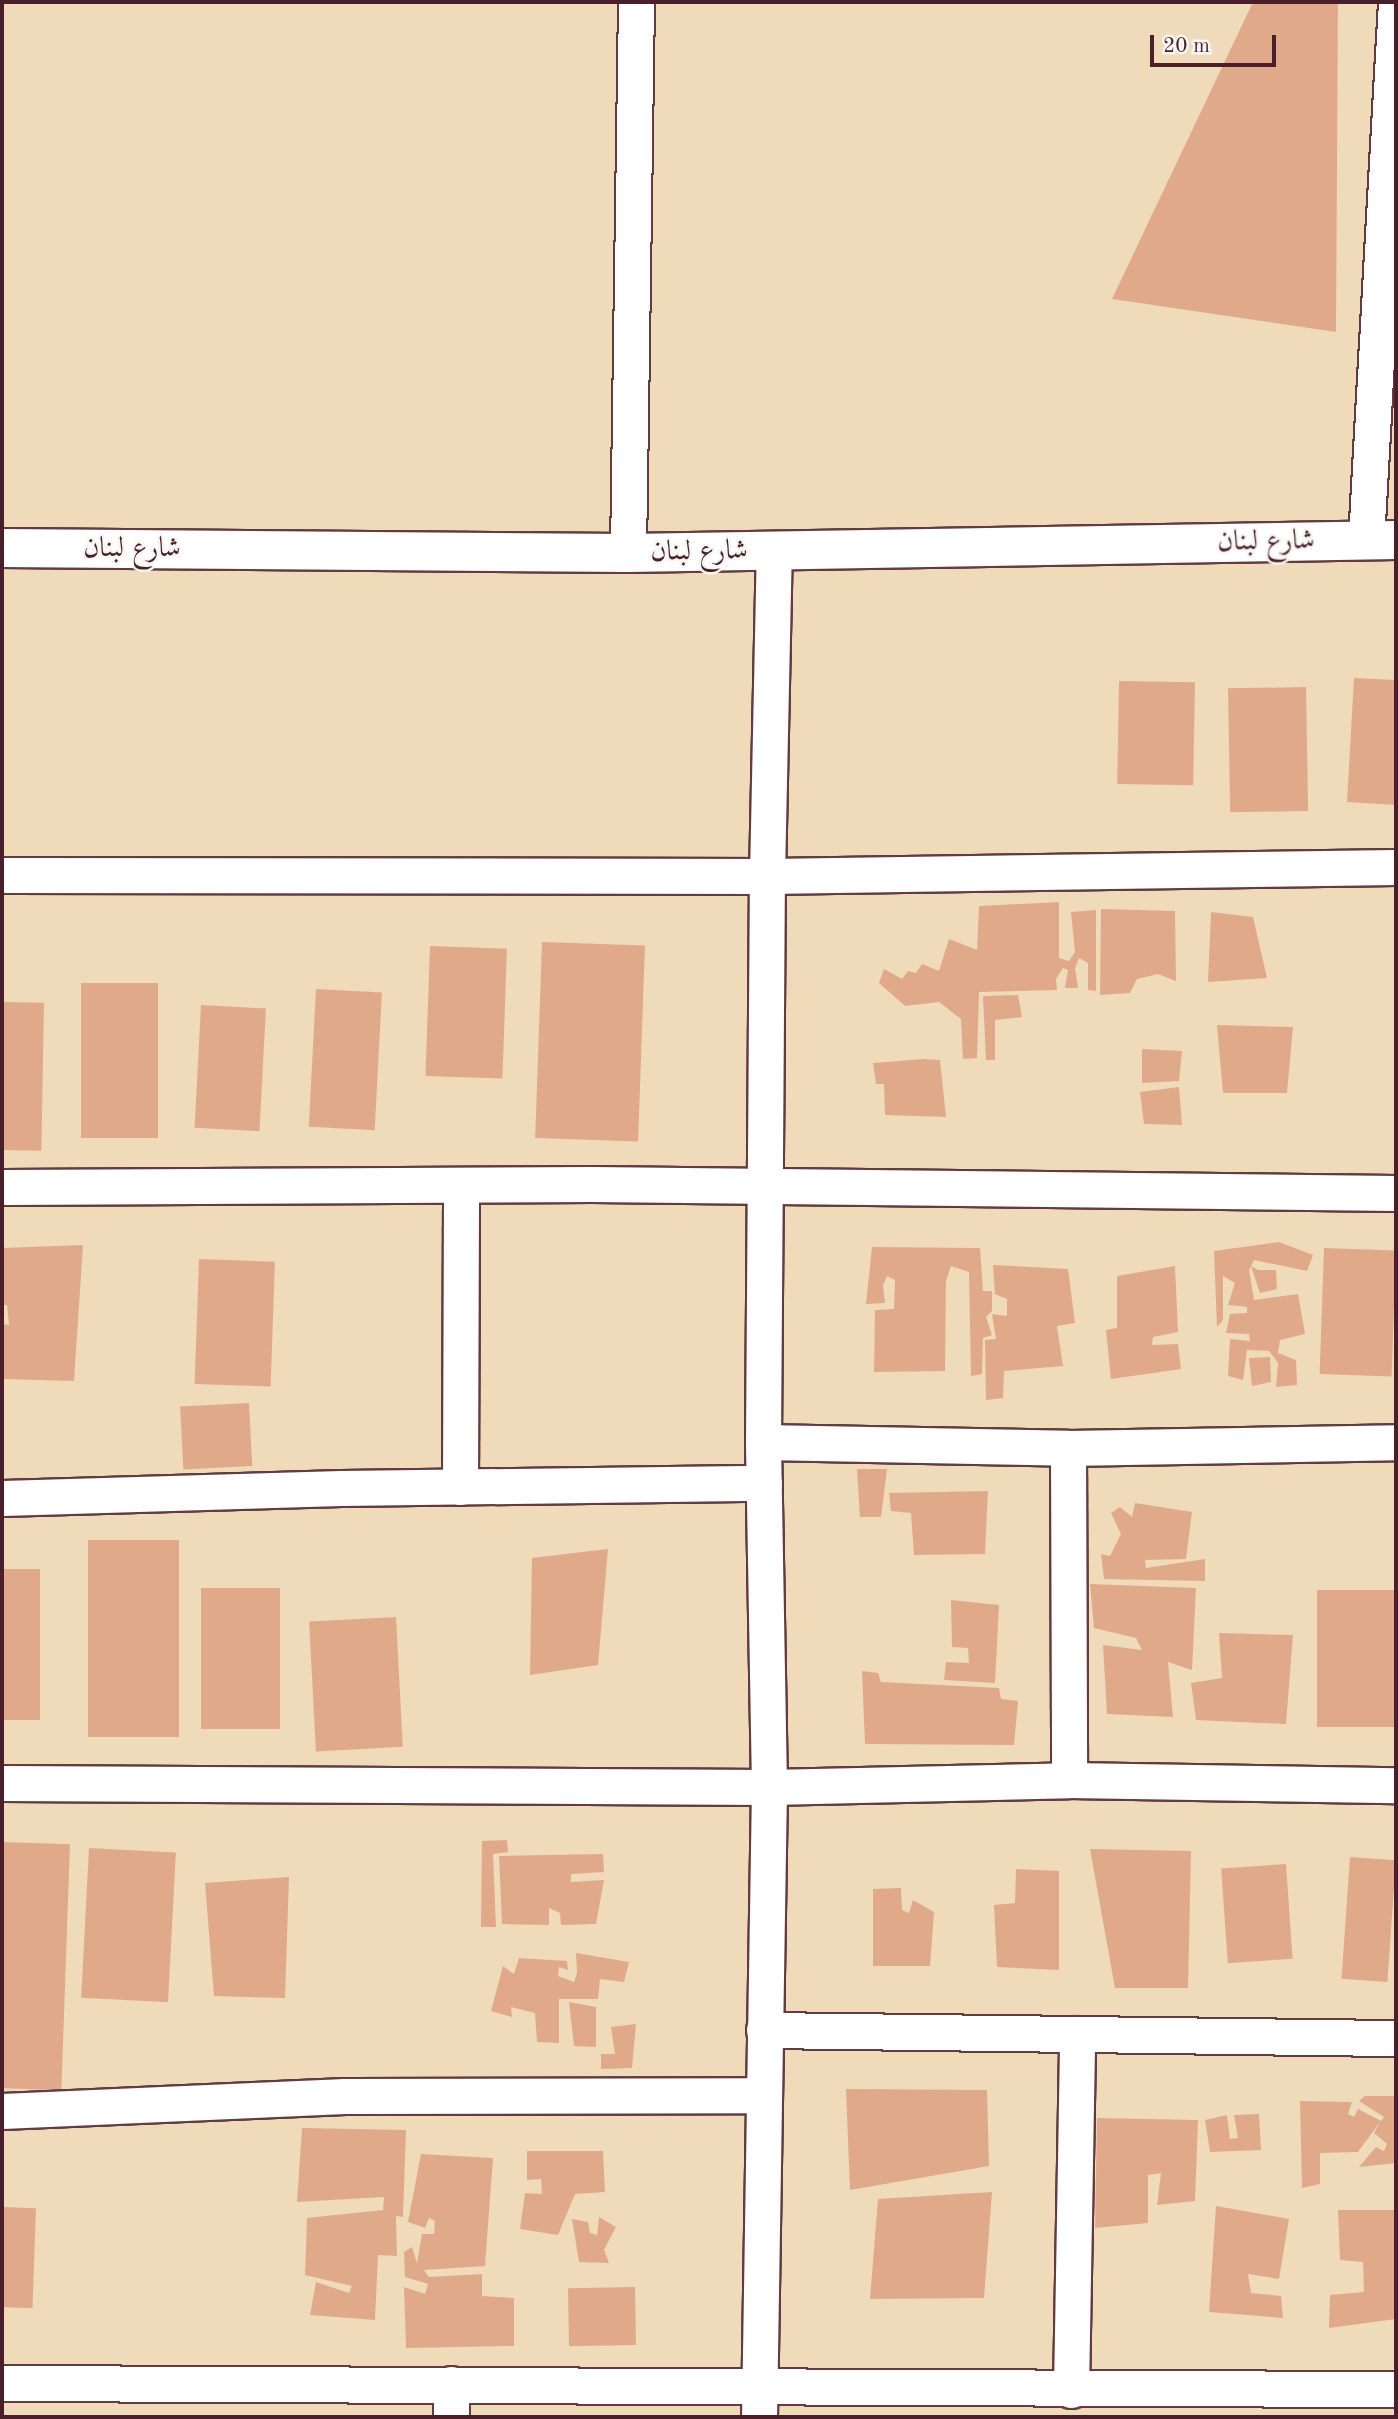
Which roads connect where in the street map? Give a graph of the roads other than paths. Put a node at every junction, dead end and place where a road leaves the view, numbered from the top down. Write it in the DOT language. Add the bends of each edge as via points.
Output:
graph roads {
  1 [pos="636,2"];
  2 [pos="1396,2"];
  3 [pos="1381,540"];
  4 [pos="2,548"];
  5 [pos="774,551"];
  6 [pos="628,553"];
  7 [pos="1396,867"];
  8 [pos="2,875"];
  9 [pos="767,876"];
  10 [pos="461,1185"];
  11 [pos="767,1186"];
  12 [pos="2,1188"];
  13 [pos="1396,1193"];
  14 [pos="763,1442"];
  15 [pos="1396,1442"];
  16 [pos="1068,1448"];
  17 [pos="764,1483"];
  18 [pos="460,1487"];
  19 [pos="2,1499"];
  20 [pos="1069,1780"];
  21 [pos="2,1783"];
  22 [pos="1396,1785"];
  23 [pos="769,1787"];
  24 [pos="764,2030"];
  25 [pos="1077,2034"];
  26 [pos="1396,2038"];
  27 [pos="762,2095"];
  28 [pos="2,2111"];
  29 [pos="2,2383"];
  30 [pos="1396,2389"];
  31 [pos="1071,2390"];
  32 [pos="451,2401"];
  33 [pos="759,2401"];
  1 -- 6 [label="street"];
  2 -- 3 [label="street"];
  3 -- 5 [label="street, شارع لبنان"];
  4 -- 6 [label="street, شارع لبنان"];
  5 -- 6 [label="street, شارع لبنان"];
  5 -- 9 [label="street"];
  7 -- 9 [label="street"];
  8 -- 9 [label="street"];
  9 -- 11 [label="street"];
  10 -- 11 [label="street"];
  10 -- 12 [label="street"];
  10 -- 18 [label="street"];
  11 -- 13 [label="street"];
  11 -- 14 [label="street"];
  14 -- 16 [label="street"];
  14 -- 17 [label="street"];
  15 -- 16 [label="street"];
  16 -- 20 [label="street"];
  17 -- 18 [label="street"];
  17 -- 23 [label="street"];
  18 -- 19 [label="street"];
  20 -- 22 [label="street"];
  20 -- 23 [label="street"];
  21 -- 23 [label="street"];
  23 -- 24 [label="street"];
  24 -- 25 [label="street"];
  24 -- 27 [label="street"];
  25 -- 26 [label="street"];
  25 -- 31 [label="street"];
  27 -- 28 [label="street" via="345,2096"];
  27 -- 33 [label="street"];
  29 -- 32 [label="street"];
  30 -- 31 [label="street"];
  31 -- 33 [label="street"];
  32 -- 33 [label="street"];
}
